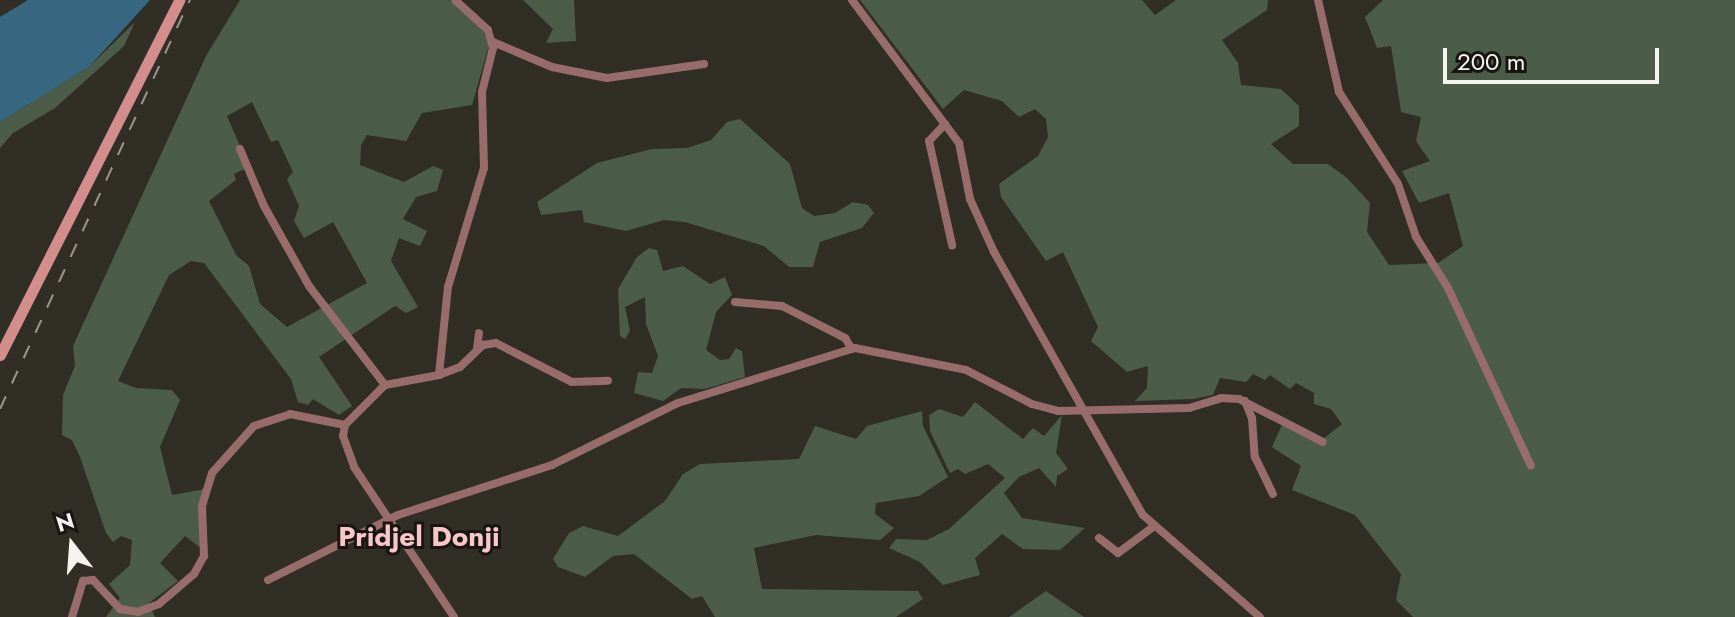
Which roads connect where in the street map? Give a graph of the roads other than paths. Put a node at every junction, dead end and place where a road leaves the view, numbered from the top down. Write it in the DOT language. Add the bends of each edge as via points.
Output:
graph roads {
  1 [pos="179,0"];
  2 [pos="455,0"];
  3 [pos="852,0"];
  4 [pos="1318,0"];
  5 [pos="493,42"];
  6 [pos="704,64"];
  7 [pos="945,124"];
  8 [pos="240,149"];
  9 [pos="952,245"];
  10 [pos="735,302"];
  11 [pos="479,333"];
  12 [pos="477,349"];
  13 [pos="852,349"];
  14 [pos="0,355"];
  15 [pos="439,375"];
  16 [pos="608,381"];
  17 [pos="385,385"];
  18 [pos="1245,401"];
  19 [pos="1083,412"];
  20 [pos="345,425"];
  21 [pos="1323,442"];
  22 [pos="1531,466"];
  23 [pos="1273,494"];
  24 [pos="391,519"];
  25 [pos="1153,527"];
  26 [pos="1099,538"];
  27 [pos="268,580"];
  28 [pos="72,617"];
  29 [pos="454,617"];
  30 [pos="1260,617"];
  1 -- 14 [label="main road"];
  2 -- 5 [label="street" via="480,21"];
  3 -- 7 [label="street"];
  4 -- 22 [label="street" via="1339,92 1398,184 1416,237 1448,288"];
  5 -- 6 [label="street" via="552,67 607,78"];
  5 -- 15 [label="street" via="482,92 484,168 448,287"];
  7 -- 9 [label="street" via="929,141"];
  7 -- 19 [label="street" via="959,143 976,214"];
  8 -- 17 [label="street" via="269,216 309,286"];
  10 -- 13 [label="street" via="771,302 845,338"];
  11 -- 12 [label="street"];
  12 -- 15 [label="street" via="460,367"];
  12 -- 16 [label="street" via="503,345 578,385"];
  13 -- 19 [label="street" via="936,362 1044,409"];
  13 -- 24 [label="street" via="689,399 552,465"];
  15 -- 17 [label="street"];
  17 -- 20 [label="street"];
  18 -- 19 [label="street" via="1226,398 1193,407"];
  18 -- 21 [label="street"];
  18 -- 23 [label="street" via="1255,457"];
  19 -- 25 [label="street"];
  20 -- 24 [label="street" via="343,436 354,467"];
  20 -- 28 [label="street" via="290,414 254,426 212,473 202,506 204,556 194,574 159,604 138,612 120,609 93,580 83,581"];
  24 -- 27 [label="street"];
  24 -- 29 [label="street"];
  25 -- 26 [label="street" via="1118,553"];
  25 -- 30 [label="street"];
}
